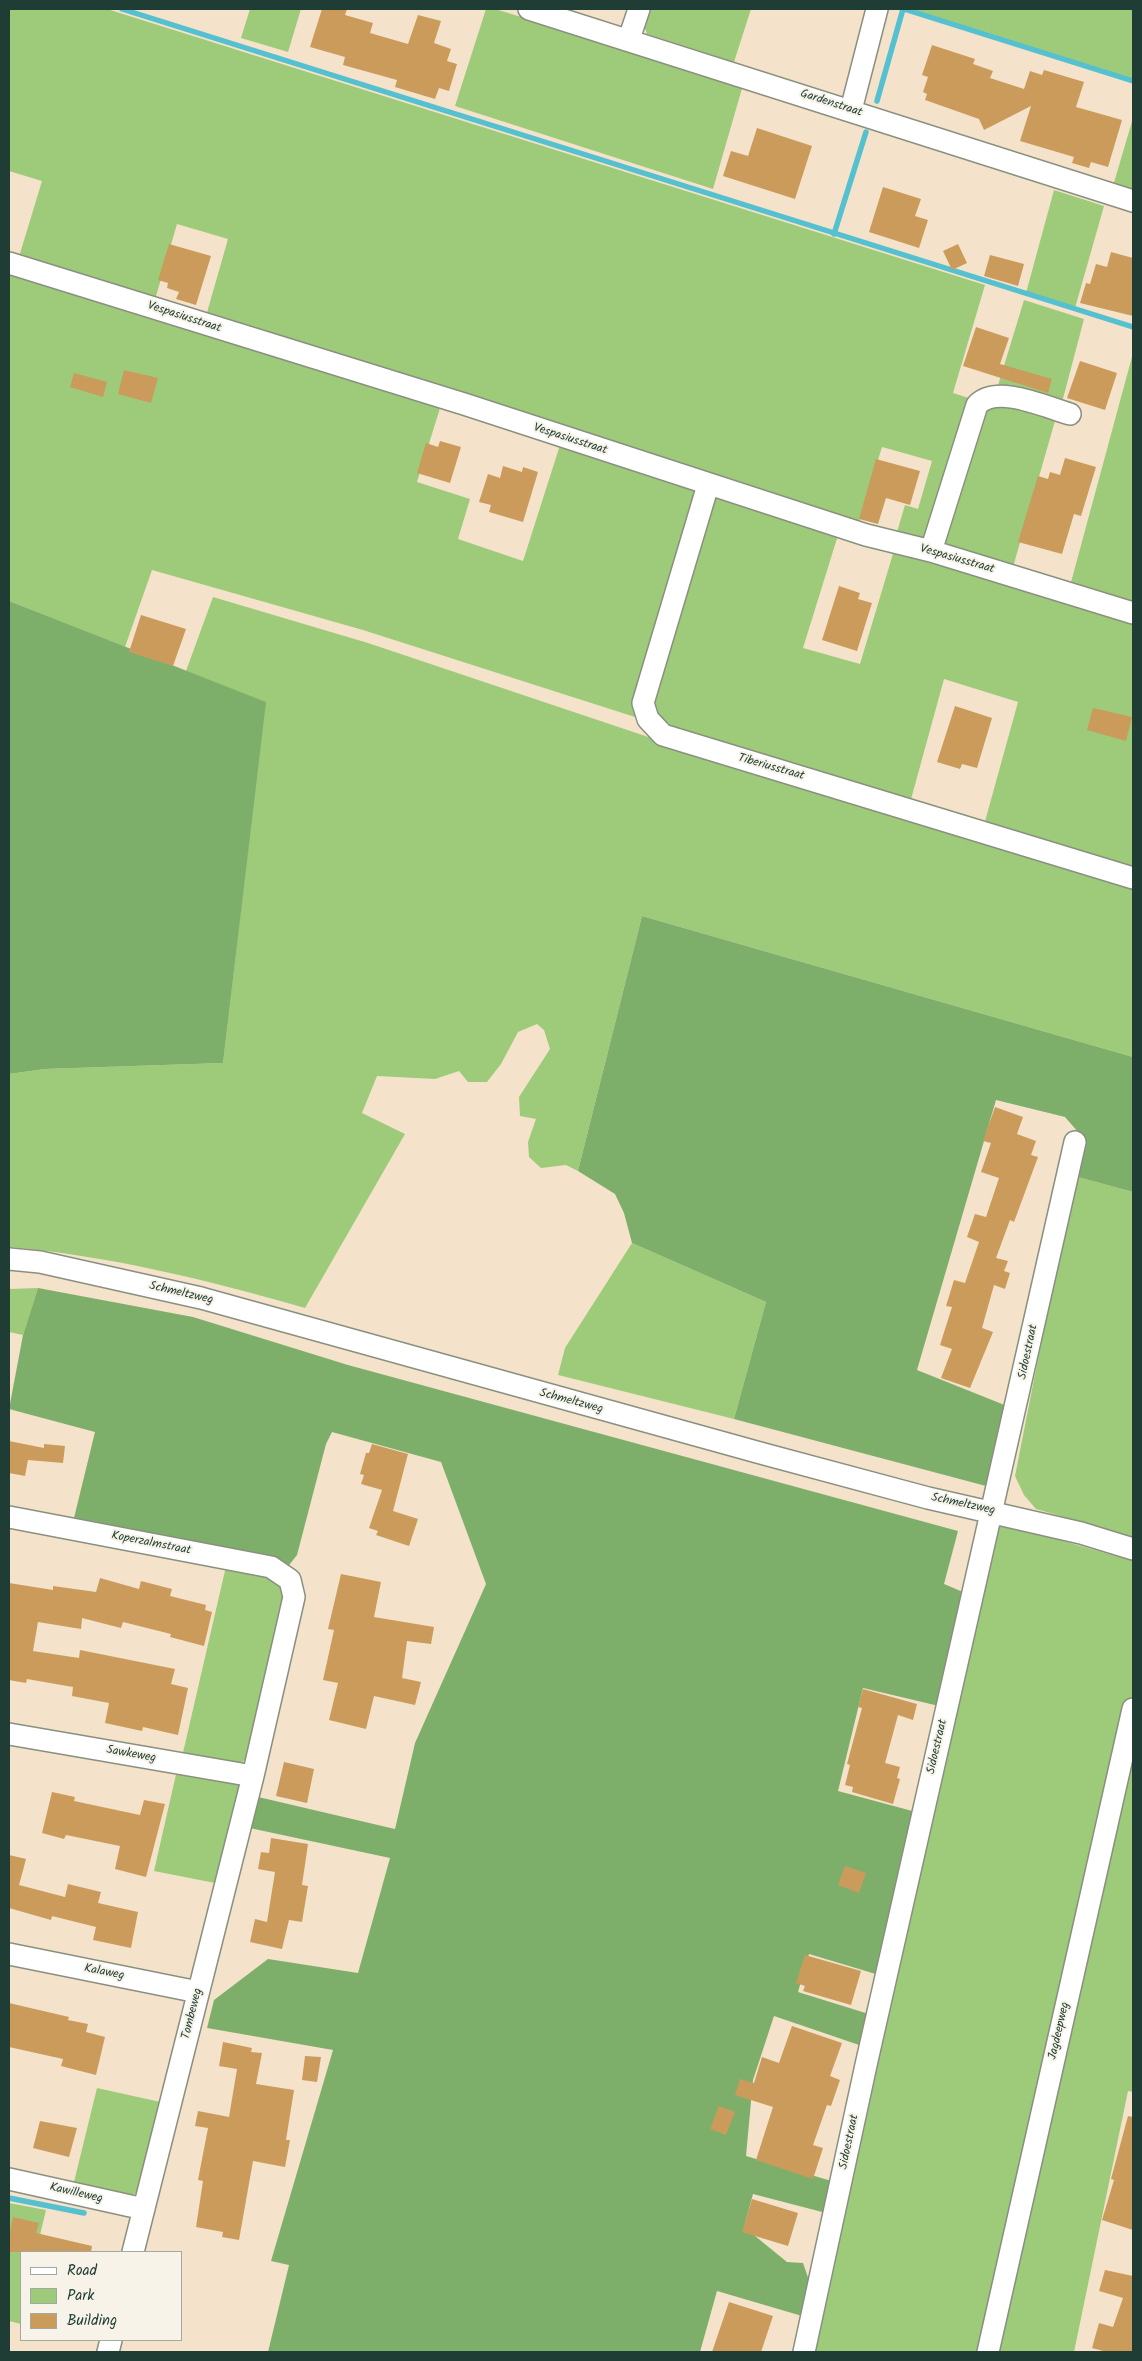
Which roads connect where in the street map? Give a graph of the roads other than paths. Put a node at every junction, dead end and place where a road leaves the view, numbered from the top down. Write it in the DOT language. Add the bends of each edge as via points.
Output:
graph roads {
  1 [pos="529,9"];
  2 [pos="638,9"];
  3 [pos="877,9"];
  4 [pos="629,39"];
  5 [pos="851,110"];
  6 [pos="1133,201"];
  7 [pos="9,263"];
  8 [pos="1070,414"];
  9 [pos="708,485"];
  10 [pos="931,551"];
  11 [pos="1133,613"];
  12 [pos="1133,878"];
  13 [pos="1075,1142"];
  14 [pos="9,1259"];
  15 [pos="991,1511"];
  16 [pos="9,1517"];
  17 [pos="1133,1549"];
  18 [pos="290,1580"];
  19 [pos="1133,1710"];
  20 [pos="9,1734"];
  21 [pos="253,1776"];
  22 [pos="9,1954"];
  23 [pos="198,1992"];
  24 [pos="9,2179"];
  25 [pos="144,2209"];
  26 [pos="133,2251"];
  27 [pos="804,2352"];
  28 [pos="988,2352"];
  1 -- 4 [label="street, Gardenstraat"];
  2 -- 4 [label="street"];
  3 -- 5 [label="street"];
  4 -- 5 [label="street, Gardenstraat"];
  5 -- 6 [label="street, Gardenstraat"];
  7 -- 9 [label="street, Vespasiusstraat" via="464,404"];
  8 -- 10 [label="street" via="1006,396 984,398 977,405"];
  9 -- 10 [label="street, Vespasiusstraat" via="866,535"];
  9 -- 12 [label="street, Tiberiusstraat" via="643,703 648,720 663,734"];
  10 -- 11 [label="street, Vespasiusstraat"];
  13 -- 15 [label="street, Sidoestraat"];
  14 -- 15 [label="street, Schmeltzweg" via="40,1262 201,1298 764,1454 928,1498"];
  15 -- 17 [label="street, Schmeltzweg"];
  15 -- 27 [label="street, Sidoestraat"];
  16 -- 18 [label="street, Koperzalmstraat" via="271,1567"];
  18 -- 21 [label="street, Tombeweg" via="294,1597"];
  19 -- 28 [label="street, Jagdeepweg"];
  20 -- 21 [label="street, Sawkeweg"];
  21 -- 23 [label="street, Tombeweg"];
  22 -- 23 [label="street, Kalaweg"];
  23 -- 25 [label="street, Tombeweg"];
  24 -- 25 [label="street, Kawilleweg"];
  25 -- 26 [label="street, Tombeweg"];
}
